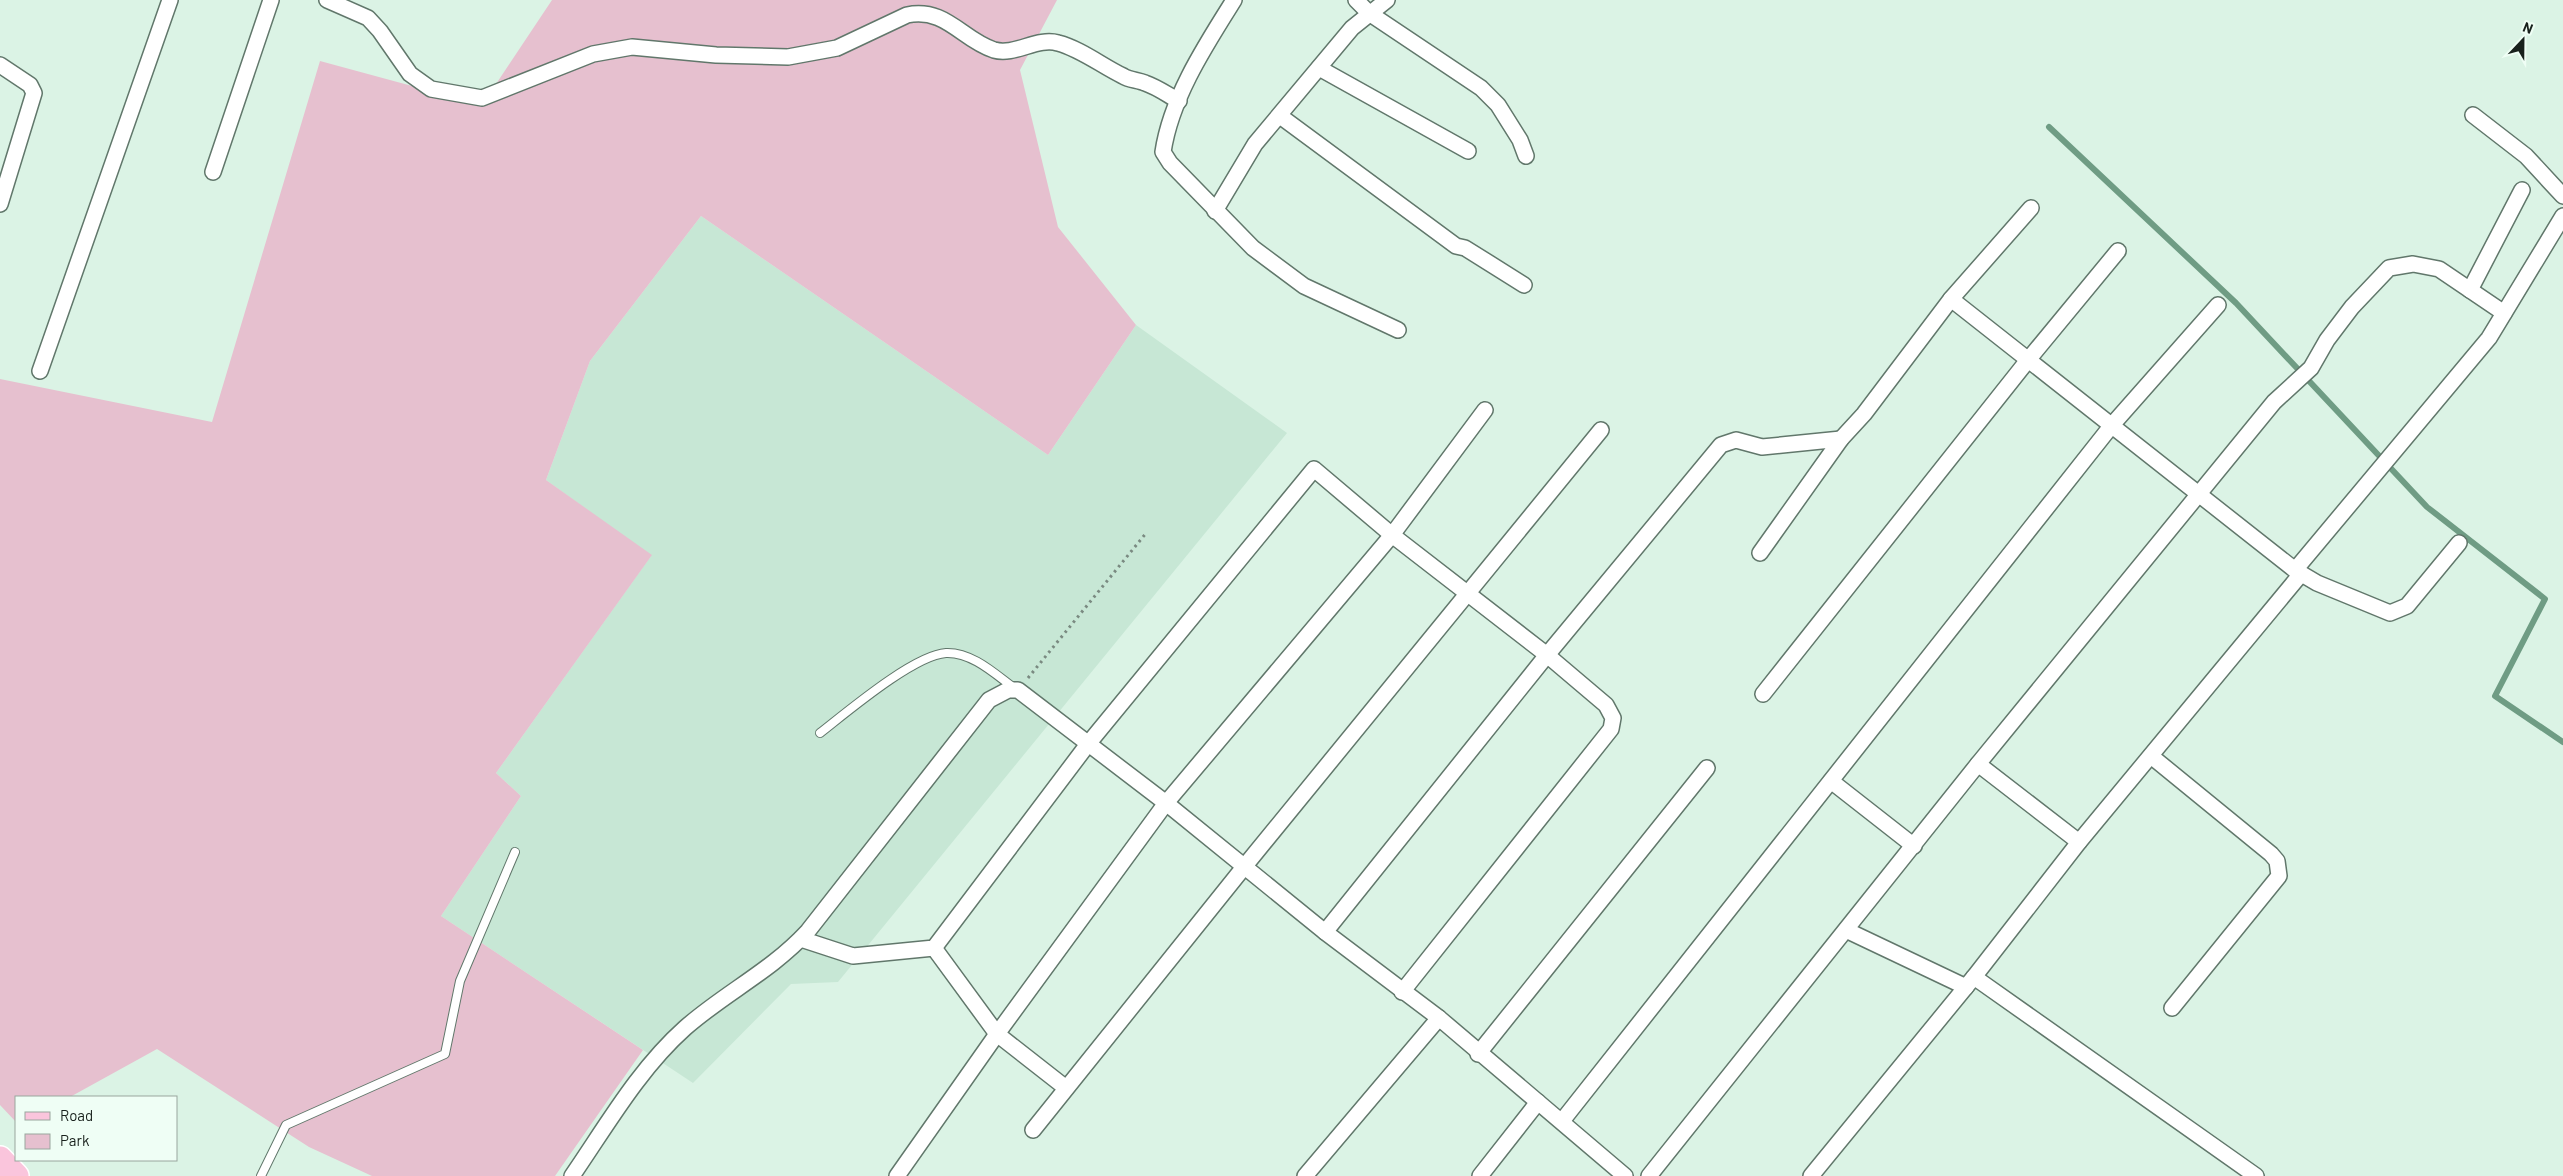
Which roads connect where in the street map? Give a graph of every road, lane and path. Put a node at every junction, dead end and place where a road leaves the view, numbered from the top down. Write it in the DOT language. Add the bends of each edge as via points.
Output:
graph roads {
  1 [pos="170,0"];
  2 [pos="271,0"];
  3 [pos="327,0"];
  4 [pos="1234,0"];
  5 [pos="1356,0"];
  6 [pos="1387,0"];
  7 [pos="1369,13"];
  8 [pos="0,66"];
  9 [pos="1319,68"];
  10 [pos="1179,101"];
  11 [pos="2473,115"];
  12 [pos="1280,116"];
  13 [pos="1468,151"];
  14 [pos="1526,156"];
  15 [pos="213,172"];
  16 [pos="2522,190"];
  17 [pos="2563,196"];
  18 [pos="0,204"];
  19 [pos="2031,208"];
  20 [pos="1215,211"];
  21 [pos="2563,216"];
  22 [pos="2118,252"];
  23 [pos="1524,286"];
  24 [pos="2470,290"];
  25 [pos="1951,299"];
  26 [pos="2218,305"];
  27 [pos="2504,313"];
  28 [pos="1398,330"];
  29 [pos="2028,360"];
  30 [pos="40,371"];
  31 [pos="1485,410"];
  32 [pos="2112,425"];
  33 [pos="1601,430"];
  34 [pos="1841,439"];
  35 [pos="2199,494"];
  36 [pos="1147,532"];
  37 [pos="1392,534"];
  38 [pos="2459,543"];
  39 [pos="1760,553"];
  40 [pos="2298,572"];
  41 [pos="1469,594"];
  42 [pos="1547,655"];
  43 [pos="1018,690"];
  44 [pos="1763,694"];
  45 [pos="820,733"];
  46 [pos="1088,744"];
  47 [pos="2151,756"];
  48 [pos="1978,764"];
  49 [pos="1707,768"];
  50 [pos="1832,781"];
  51 [pos="1166,803"];
  52 [pos="2079,842"];
  53 [pos="1914,846"];
  54 [pos="515,852"];
  55 [pos="1244,867"];
  56 [pos="1846,930"];
  57 [pos="1325,932"];
  58 [pos="801,939"];
  59 [pos="934,948"];
  60 [pos="1970,982"];
  61 [pos="1402,992"];
  62 [pos="2172,1008"];
  63 [pos="1439,1018"];
  64 [pos="997,1034"];
  65 [pos="1478,1054"];
  66 [pos="1066,1088"];
  67 [pos="1538,1102"];
  68 [pos="1562,1121"];
  69 [pos="1033,1130"];
  70 [pos="260,1176"];
  71 [pos="572,1176"];
  72 [pos="897,1176"];
  73 [pos="1305,1176"];
  74 [pos="1480,1176"];
  75 [pos="1625,1176"];
  76 [pos="1649,1176"];
  77 [pos="1811,1176"];
  78 [pos="2256,1176"];
  1 -- 30 [label="street"];
  2 -- 15 [label="street"];
  3 -- 10 [label="street" via="368,18 410,74 431,89 482,98 593,54 632,47 716,55 788,57 837,48 907,15 920,13 936,16 994,50 1010,51 1032,44 1056,42 1125,78 1145,82"];
  4 -- 10 [label="street" via="1208,40"];
  5 -- 7 [label="street"];
  6 -- 7 [label="street"];
  7 -- 9 [label="street"];
  7 -- 14 [label="street" via="1481,88 1498,105"];
  8 -- 18 [label="street" via="30,85 34,93"];
  9 -- 12 [label="street"];
  9 -- 13 [label="street"];
  10 -- 20 [label="street" via="1166,133 1163,152"];
  11 -- 17 [label="street" via="2526,156"];
  12 -- 20 [label="street" via="1255,144"];
  12 -- 23 [label="street" via="1456,246 1465,248"];
  16 -- 24 [label="street"];
  19 -- 25 [label="street"];
  20 -- 28 [label="street" via="1253,248 1304,286"];
  21 -- 27 [label="street"];
  22 -- 29 [label="street"];
  24 -- 27 [label="street"];
  24 -- 35 [label="street" via="2439,269 2413,264 2389,268 2352,307 2311,368 2274,402"];
  25 -- 29 [label="street"];
  25 -- 34 [label="street" via="1864,414"];
  26 -- 32 [label="street"];
  27 -- 40 [label="street" via="2489,338 2390,455"];
  29 -- 32 [label="street"];
  29 -- 44 [label="street"];
  31 -- 37 [label="street"];
  32 -- 35 [label="street"];
  32 -- 50 [label="street"];
  33 -- 41 [label="street"];
  34 -- 39 [label="street"];
  34 -- 42 [label="street" via="1762,447 1736,440 1721,445"];
  35 -- 40 [label="street"];
  35 -- 48 [label="street"];
  36 -- 43 [label="path"];
  37 -- 41 [label="street"];
  37 -- 46 [label="street" via="1314,469"];
  37 -- 51 [label="street"];
  38 -- 40 [label="street" via="2407,606 2390,613"];
  40 -- 47 [label="street"];
  41 -- 42 [label="street"];
  41 -- 55 [label="street"];
  42 -- 57 [label="street"];
  42 -- 61 [label="street" via="1606,705 1613,718 1610,728"];
  43 -- 45 [label="lane" via="974,660 947,653 922,660"];
  43 -- 46 [label="street"];
  43 -- 58 [label="street" via="1008,690 989,700"];
  46 -- 51 [label="street"];
  46 -- 59 [label="street"];
  47 -- 52 [label="street"];
  47 -- 62 [label="street" via="2271,854 2277,861 2279,876"];
  48 -- 52 [label="street"];
  48 -- 53 [label="street"];
  49 -- 65 [label="street"];
  50 -- 53 [label="street"];
  50 -- 68 [label="street"];
  51 -- 55 [label="street"];
  51 -- 64 [label="street"];
  52 -- 60 [label="street"];
  53 -- 56 [label="street"];
  54 -- 70 [label="lane" via="460,982 445,1054 286,1125"];
  55 -- 57 [label="street"];
  55 -- 66 [label="street"];
  56 -- 60 [label="street"];
  56 -- 76 [label="street"];
  57 -- 61 [label="street"];
  58 -- 59 [label="street" via="853,956"];
  58 -- 71 [label="street" via="773,965 685,1028 642,1074"];
  59 -- 64 [label="street"];
  60 -- 77 [label="street"];
  60 -- 78 [label="street"];
  61 -- 63 [label="street"];
  63 -- 65 [label="street"];
  63 -- 73 [label="street"];
  64 -- 66 [label="street"];
  64 -- 72 [label="street"];
  65 -- 67 [label="street"];
  66 -- 69 [label="street"];
  67 -- 68 [label="street"];
  67 -- 74 [label="street"];
  68 -- 75 [label="street"];
}
